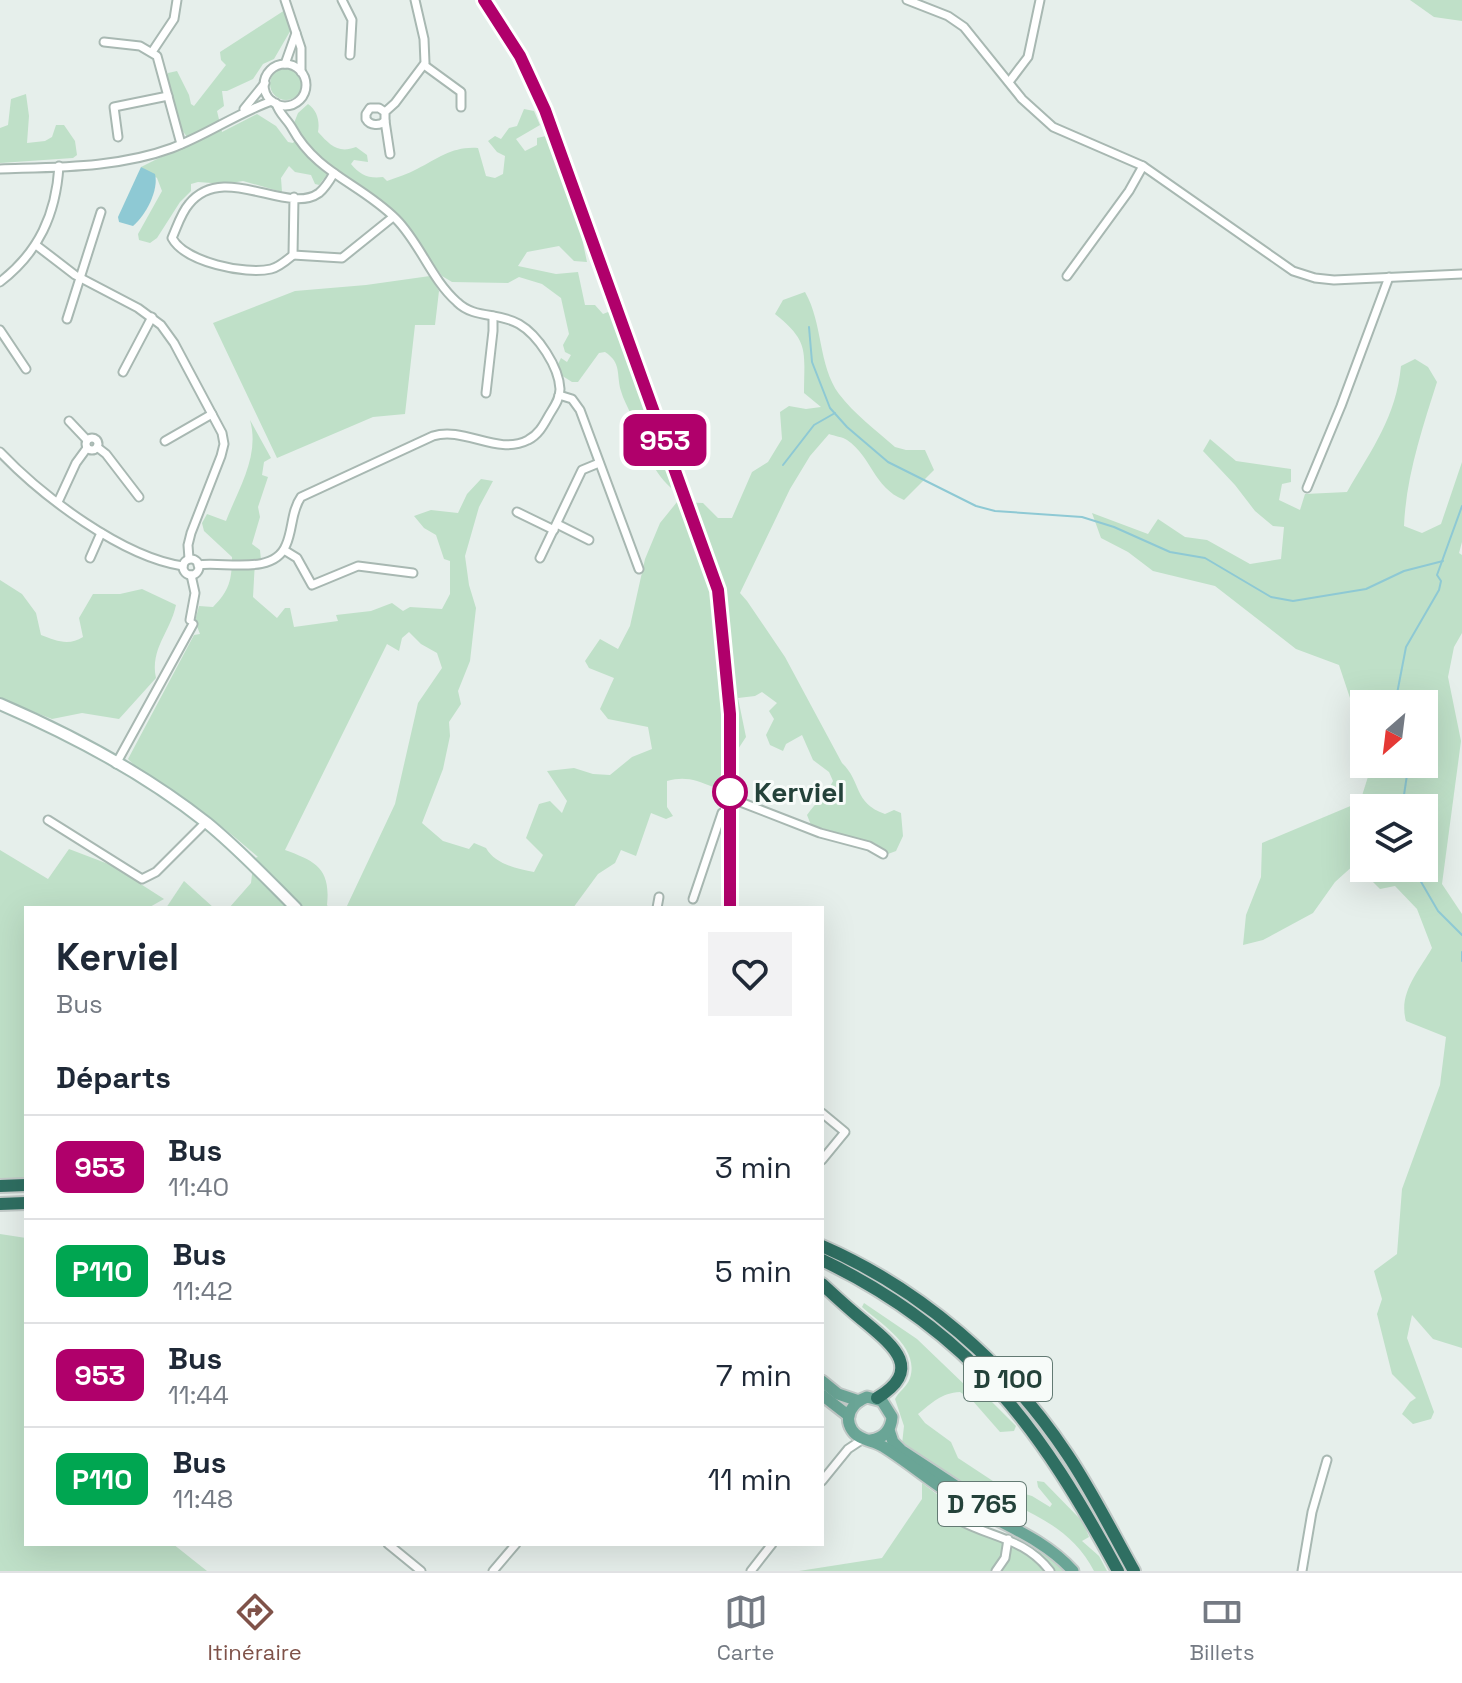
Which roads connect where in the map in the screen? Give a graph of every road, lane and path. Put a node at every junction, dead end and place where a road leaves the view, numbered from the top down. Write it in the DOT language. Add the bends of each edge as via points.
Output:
graph roads {
  1 [pos="177,0"];
  2 [pos="285,0"];
  3 [pos="342,0"];
  4 [pos="415,0"];
  5 [pos="907,0"];
  6 [pos="1040,0"];
  7 [pos="485,1"];
  8 [pos="296,33"];
  9 [pos="104,42"];
  10 [pos="152,52"];
  11 [pos="350,55"];
  12 [pos="285,64"];
  13 [pos="424,65"];
  14 [pos="301,72"];
  15 [pos="1009,82"];
  16 [pos="265,83"];
  17 [pos="168,96"];
  18 [pos="274,102"];
  19 [pos="292,104"];
  20 [pos="461,107"];
  21 [pos="243,111"];
  22 [pos="385,112"];
  23 [pos="385,121"];
  24 [pos="290,125"];
  25 [pos="118,137"];
  26 [pos="181,144"];
  27 [pos="390,154"];
  28 [pos="59,166"];
  29 [pos="1143,166"];
  30 [pos="0,169"];
  31 [pos="334,173"];
  32 [pos="294,197"];
  33 [pos="101,212"];
  34 [pos="393,217"];
  35 [pos="36,245"];
  36 [pos="293,255"];
  37 [pos="1462,274"];
  38 [pos="1067,276"];
  39 [pos="1389,277"];
  40 [pos="81,279"];
  41 [pos="0,282"];
  42 [pos="493,316"];
  43 [pos="152,317"];
  44 [pos="67,319"];
  45 [pos="0,330"];
  46 [pos="26,369"];
  47 [pos="123,372"];
  48 [pos="486,393"];
  49 [pos="559,395"];
  50 [pos="212,414"];
  51 [pos="69,421"];
  52 [pos="165,441"];
  53 [pos="87,444"];
  54 [pos="0,452"];
  55 [pos="599,463"];
  56 [pos="1307,488"];
  57 [pos="139,497"];
  58 [pos="58,502"];
  59 [pos="517,512"];
  60 [pos="555,527"];
  61 [pos="101,533"];
  62 [pos="589,540"];
  63 [pos="284,550"];
  64 [pos="90,558"];
  65 [pos="540,558"];
  66 [pos="189,559"];
  67 [pos="198,565"];
  68 [pos="183,566"];
  69 [pos="639,569"];
  70 [pos="413,573"];
  71 [pos="191,575"];
  72 [pos="0,704"];
  73 [pos="116,764"];
  74 [pos="730,798"];
  75 [pos="730,813"];
  76 [pos="48,820"];
  77 [pos="206,822"];
  78 [pos="883,854"];
  79 [pos="659,897"];
  80 [pos="693,899"];
  81 [pos="294,906"];
  82 [pos="657,906"];
  83 [pos="730,906"];
  84 [pos="824,1115"];
  85 [pos="824,1158"];
  86 [pos="24,1185"];
  87 [pos="0,1186"];
  88 [pos="24,1203"];
  89 [pos="0,1204"];
  90 [pos="824,1247"];
  91 [pos="824,1261"];
  92 [pos="824,1286"];
  93 [pos="824,1383"];
  94 [pos="824,1397"];
  95 [pos="877,1398"];
  96 [pos="859,1401"];
  97 [pos="850,1422"];
  98 [pos="889,1430"];
  99 [pos="867,1440"];
  100 [pos="848,1449"];
  101 [pos="1327,1460"];
  102 [pos="824,1479"];
  103 [pos="952,1484"];
  104 [pos="955,1497"];
  105 [pos="1008,1539"];
  106 [pos="390,1546"];
  107 [pos="514,1546"];
  108 [pos="770,1546"];
  109 [pos="421,1571"];
  110 [pos="493,1571"];
  111 [pos="751,1571"];
  112 [pos="996,1571"];
  113 [pos="1050,1571"];
  114 [pos="1073,1571"];
  115 [pos="1082,1571"];
  116 [pos="1118,1571"];
  117 [pos="1134,1571"];
  118 [pos="1302,1571"];
  1 -- 10 [label="street" via="174,19"];
  2 -- 8 [label="street"];
  3 -- 11 [label="street" via="352,20"];
  4 -- 13 [label="street" via="426,49"];
  5 -- 15 [label="street" via="959,24"];
  6 -- 15 [label="street" via="1028,57"];
  7 -- 74 [label="main road" via="520,56 545,110 713,571 726,666"];
  8 -- 12 [label="street"];
  8 -- 14 [label="street" via="303,54"];
  9 -- 10 [label="street"];
  10 -- 17 [label="street"];
  12 -- 14 [label="street"];
  12 -- 16 [label="street" via="271,70"];
  13 -- 20 [label="street" via="461,92"];
  13 -- 22 [label="street"];
  14 -- 19 [label="street" via="305,92"];
  15 -- 29 [label="street" via="1053,127"];
  16 -- 18 [label="street"];
  16 -- 21 [label="street"];
  17 -- 25 [label="street" via="114,107"];
  17 -- 26 [label="street"];
  18 -- 19 [label="street"];
  18 -- 21 [label="street"];
  18 -- 24 [label="street"];
  19 -- 24 [label="street"];
  21 -- 26 [label="street"];
  22 -- 23 [label="street"];
  22 -- 23 [label="street" via="370,108 363,120 379,125"];
  23 -- 27 [label="street"];
  24 -- 31 [label="street" via="305,151"];
  26 -- 28 [label="street" via="121,161"];
  28 -- 30 [label="street"];
  28 -- 35 [label="street" via="52,212"];
  29 -- 38 [label="street"];
  29 -- 39 [label="street" via="1293,271 1334,280"];
  31 -- 32 [label="street" via="318,194"];
  31 -- 34 [label="street"];
  32 -- 36 [label="street"];
  32 -- 36 [label="street" via="210,188 188,205 172,238 177,248 229,268 273,269"];
  33 -- 40 [label="street"];
  34 -- 36 [label="street" via="342,258"];
  34 -- 42 [label="street" via="457,302"];
  35 -- 40 [label="street"];
  35 -- 41 [label="street"];
  37 -- 39 [label="street"];
  39 -- 56 [label="street"];
  40 -- 43 [label="street"];
  40 -- 44 [label="street"];
  42 -- 48 [label="street"];
  42 -- 49 [label="street" via="517,322 532,334 554,369"];
  43 -- 47 [label="street"];
  43 -- 50 [label="street" via="169,335"];
  45 -- 46 [label="street"];
  49 -- 55 [label="street" via="578,405"];
  49 -- 63 [label="street" via="538,432 523,442 506,444 439,430 301,497"];
  50 -- 52 [label="street"];
  50 -- 66 [label="street" via="224,439 223,450 191,533"];
  51 -- 53 [label="street"];
  53 -- 57 [label="street" via="106,454"];
  53 -- 58 [label="street"];
  54 -- 58 [label="street"];
  55 -- 60 [label="street" via="582,470"];
  55 -- 69 [label="street"];
  58 -- 61 [label="street"];
  59 -- 60 [label="street"];
  60 -- 62 [label="street"];
  60 -- 65 [label="street"];
  61 -- 64 [label="street"];
  61 -- 68 [label="street"];
  63 -- 67 [label="street" via="267,562"];
  63 -- 70 [label="street" via="297,558 312,585 358,566"];
  66 -- 67 [label="street"];
  66 -- 68 [label="street"];
  67 -- 71 [label="street"];
  68 -- 71 [label="street"];
  71 -- 73 [label="street" via="192,622"];
  72 -- 73 [label="main road"];
  73 -- 77 [label="main road"];
  74 -- 75 [label="main road"];
  74 -- 78 [label="street"];
  75 -- 80 [label="street" via="722,813"];
  75 -- 83 [label="main road"];
  76 -- 77 [label="street" via="142,879 156,872"];
  77 -- 81 [label="main road"];
  79 -- 82 [label="street"];
  84 -- 85 [label="street" via="845,1132"];
  86 -- 87 [label="highway"];
  88 -- 89 [label="highway"];
  90 -- 117 [label="highway, D 100" via="918,1301 1003,1374 1068,1455"];
  91 -- 116 [label="highway, D 100" via="911,1311 1005,1395 1054,1459"];
  92 -- 95 [label="highway" via="899,1354 898,1381"];
  93 -- 96 [label="main road"];
  94 -- 97 [label="main road"];
  95 -- 96 [label="main road"];
  95 -- 98 [label="main road" via="890,1411"];
  96 -- 97 [label="main road"];
  97 -- 99 [label="main road"];
  97 -- 100 [label="street"];
  98 -- 99 [label="main road"];
  98 -- 103 [label="main road, D 765" via="901,1450"];
  99 -- 100 [label="street"];
  99 -- 104 [label="main road, D 765"];
  100 -- 102 [label="street"];
  101 -- 118 [label="street"];
  103 -- 104 [label="street"];
  103 -- 115 [label="main road, D 765" via="1055,1544"];
  104 -- 105 [label="street" via="959,1521"];
  104 -- 114 [label="main road, D 765" via="1044,1545"];
  105 -- 112 [label="street"];
  105 -- 113 [label="street"];
  106 -- 109 [label="street"];
  107 -- 110 [label="street"];
  108 -- 111 [label="street"];
}
